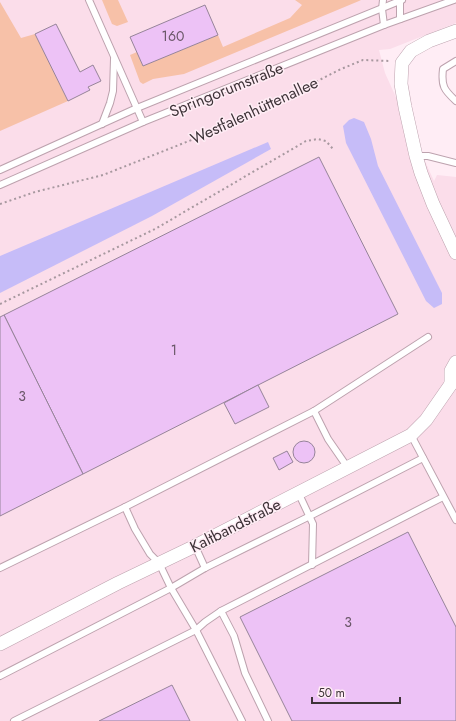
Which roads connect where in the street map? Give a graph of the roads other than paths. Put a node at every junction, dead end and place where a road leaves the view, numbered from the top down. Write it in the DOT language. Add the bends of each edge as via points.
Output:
graph roads {
  1 [pos="89,0"];
  2 [pos="383,0"];
  3 [pos="400,0"];
  4 [pos="454,0"];
  5 [pos="382,9"];
  6 [pos="400,19"];
  7 [pos="384,25"];
  8 [pos="456,31"];
  9 [pos="114,56"];
  10 [pos="456,61"];
  11 [pos="456,101"];
  12 [pos="137,108"];
  13 [pos="143,122"];
  14 [pos="102,124"];
  15 [pos="416,156"];
  16 [pos="456,163"];
  17 [pos="0,170"];
  18 [pos="0,185"];
  19 [pos="456,253"];
  20 [pos="428,337"];
  21 [pos="456,362"];
  22 [pos="454,382"];
  23 [pos="314,411"];
  24 [pos="411,435"];
  25 [pos="423,458"];
  26 [pos="348,468"];
  27 [pos="298,492"];
  28 [pos="443,497"];
  29 [pos="125,507"];
  30 [pos="310,516"];
  31 [pos="456,520"];
  32 [pos="195,546"];
  33 [pos="159,564"];
  34 [pos="312,565"];
  35 [pos="0,568"];
  36 [pos="205,568"];
  37 [pos="171,588"];
  38 [pos="221,611"];
  39 [pos="196,630"];
  40 [pos="0,644"];
  41 [pos="0,676"];
  42 [pos="14,721"];
  43 [pos="242,721"];
  44 [pos="268,721"];
  1 -- 9 [label="lane"];
  2 -- 5 [label="lane"];
  3 -- 5 [label="lane, Springorumstraße"];
  3 -- 6 [label="lane"];
  4 -- 6 [label="lane, Springorumstraße"];
  5 -- 7 [label="lane"];
  5 -- 12 [label="lane, Springorumstraße"];
  6 -- 7 [label="lane, Springorumstraße"];
  7 -- 13 [label="lane, Springorumstraße"];
  8 -- 15 [label="street" via="411,51 402,63 401,84"];
  9 -- 12 [label="lane"];
  9 -- 14 [label="lane" via="113,91"];
  10 -- 11 [label="lane" via="442,69 441,80 446,92"];
  12 -- 13 [label="lane"];
  12 -- 14 [label="lane, Springorumstraße"];
  13 -- 18 [label="lane, Springorumstraße"];
  14 -- 17 [label="lane, Springorumstraße"];
  15 -- 16 [label="lane" via="428,156"];
  15 -- 19 [label="street" via="420,173"];
  20 -- 23 [label="lane"];
  21 -- 22 [label="street, Kaltbandstraße" via="451,371"];
  22 -- 24 [label="street, Kaltbandstraße" via="426,420"];
  23 -- 26 [label="lane" via="328,439"];
  23 -- 29 [label="lane"];
  24 -- 25 [label="lane"];
  24 -- 26 [label="street, Kaltbandstraße"];
  25 -- 28 [label="lane"];
  25 -- 30 [label="lane"];
  26 -- 27 [label="street, Kaltbandstraße"];
  27 -- 30 [label="lane"];
  27 -- 32 [label="street, Kaltbandstraße"];
  28 -- 31 [label="lane"];
  28 -- 34 [label="lane"];
  29 -- 33 [label="lane" via="135,529"];
  29 -- 35 [label="lane"];
  30 -- 34 [label="lane" via="313,524"];
  30 -- 36 [label="lane"];
  32 -- 33 [label="street, Kaltbandstraße"];
  32 -- 36 [label="lane"];
  33 -- 37 [label="lane"];
  33 -- 40 [label="street, Kaltbandstraße"];
  34 -- 38 [label="lane"];
  36 -- 37 [label="lane"];
  37 -- 39 [label="lane"];
  37 -- 41 [label="lane"];
  38 -- 39 [label="lane"];
  38 -- 44 [label="lane" via="234,636 246,673"];
  39 -- 42 [label="lane"];
  39 -- 43 [label="lane"];
}
